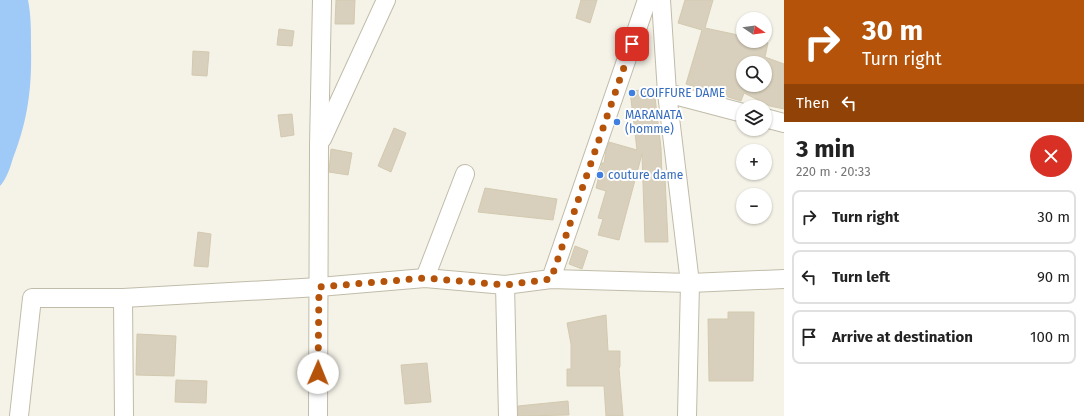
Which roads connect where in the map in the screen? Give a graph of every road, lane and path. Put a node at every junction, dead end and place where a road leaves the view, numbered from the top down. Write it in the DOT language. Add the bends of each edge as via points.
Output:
graph roads {
  1 [pos="322,0"];
  2 [pos="386,0"];
  3 [pos="647,0"];
  4 [pos="661,0"];
  5 [pos="667,93"];
  6 [pos="736,110"];
  7 [pos="772,120"];
  8 [pos="784,123"];
  9 [pos="319,145"];
  10 [pos="466,174"];
  11 [pos="425,278"];
  12 [pos="551,279"];
  13 [pos="784,279"];
  14 [pos="690,283"];
  15 [pos="505,285"];
  16 [pos="319,287"];
  17 [pos="122,298"];
  18 [pos="19,416"];
  19 [pos="124,416"];
  20 [pos="318,416"];
  21 [pos="508,416"];
  22 [pos="687,416"];
  1 -- 9 [label="street"];
  2 -- 9 [label="street"];
  3 -- 12 [label="street"];
  4 -- 5 [label="street"];
  5 -- 6 [label="street"];
  5 -- 14 [label="street"];
  7 -- 8 [label="street"];
  9 -- 16 [label="street"];
  10 -- 11 [label="street"];
  11 -- 15 [label="street"];
  11 -- 16 [label="street"];
  12 -- 14 [label="street"];
  12 -- 15 [label="street"];
  13 -- 14 [label="street"];
  14 -- 22 [label="street"];
  15 -- 21 [label="street"];
  16 -- 17 [label="street"];
  16 -- 20 [label="street"];
  17 -- 18 [label="street" via="32,298"];
  17 -- 19 [label="street"];
}
